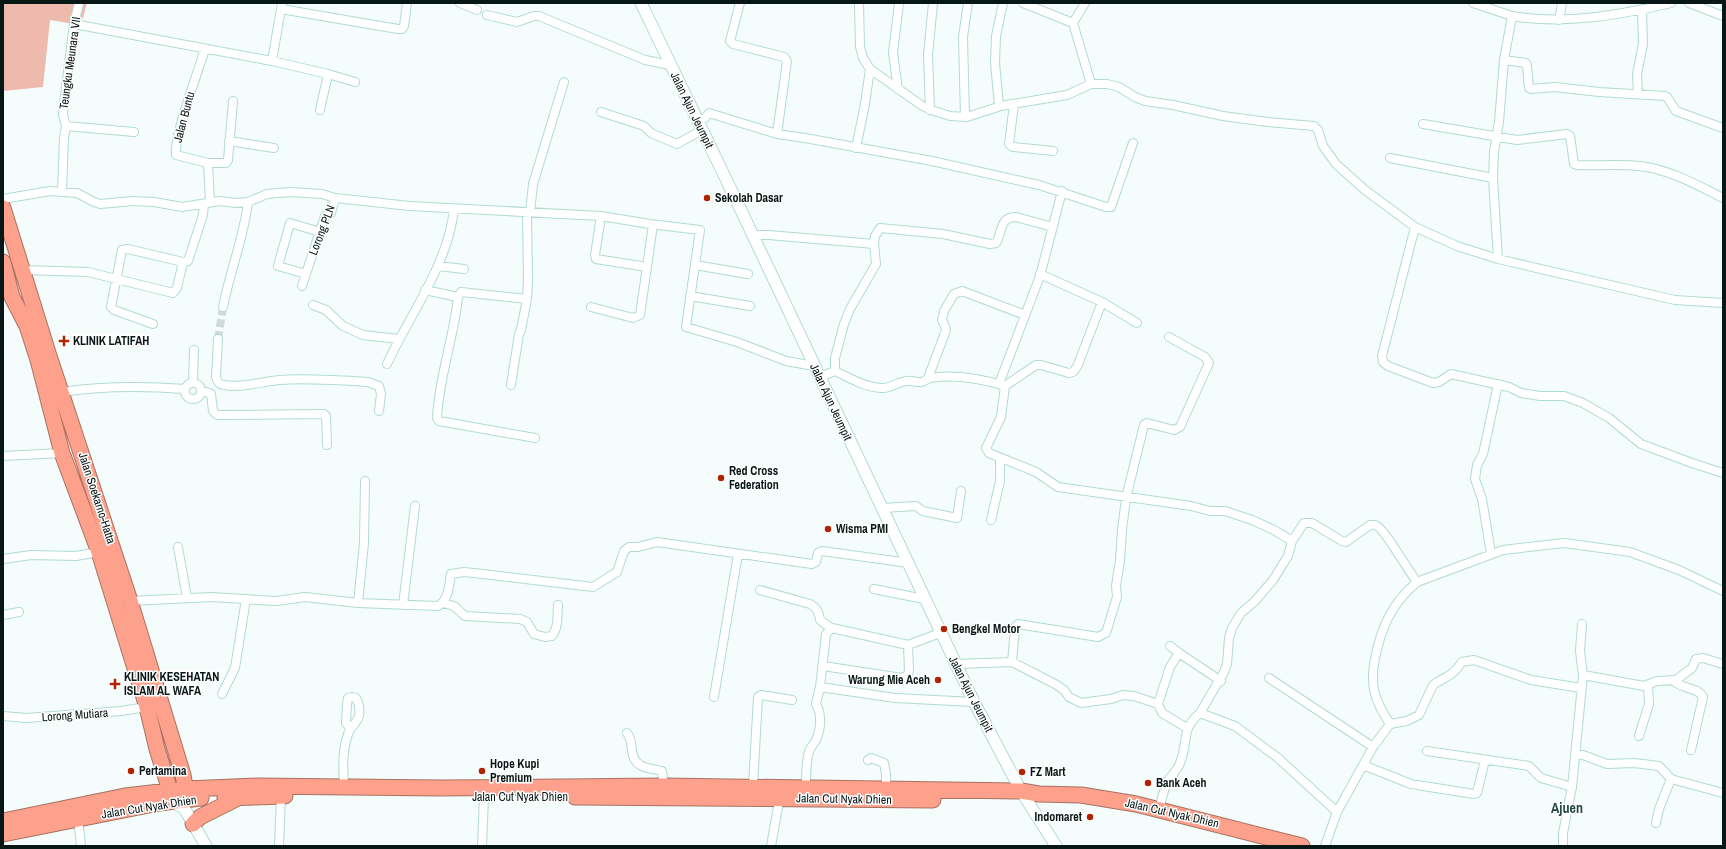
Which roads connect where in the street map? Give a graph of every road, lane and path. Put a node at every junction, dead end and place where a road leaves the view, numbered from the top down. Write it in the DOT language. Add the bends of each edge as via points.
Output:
graph roads {
  1 [pos="79,3"];
  2 [pos="407,3"];
  3 [pos="460,3"];
  4 [pos="641,3"];
  5 [pos="740,3"];
  6 [pos="859,3"];
  7 [pos="899,3"];
  8 [pos="933,3"];
  9 [pos="968,3"];
  10 [pos="1003,3"];
  11 [pos="1023,3"];
  12 [pos="1085,3"];
  13 [pos="1473,3"];
  14 [pos="1562,3"];
  15 [pos="1671,3"];
  16 [pos="1689,3"];
  17 [pos="281,6"];
  18 [pos="1645,7"];
  19 [pos="477,10"];
  20 [pos="487,15"];
  21 [pos="1512,16"];
  22 [pos="1723,16"];
  23 [pos="1559,20"];
  24 [pos="1072,23"];
  25 [pos="74,24"];
  26 [pos="205,48"];
  27 [pos="1504,60"];
  28 [pos="272,61"];
  29 [pos="670,65"];
  30 [pos="870,69"];
  31 [pos="328,74"];
  32 [pos="355,82"];
  33 [pos="564,82"];
  34 [pos="1092,84"];
  35 [pos="898,89"];
  36 [pos="1638,94"];
  37 [pos="234,101"];
  38 [pos="1014,104"];
  39 [pos="1000,106"];
  40 [pos="320,110"];
  41 [pos="930,110"];
  42 [pos="601,112"];
  43 [pos="965,117"];
  44 [pos="1423,124"];
  45 [pos="700,125"];
  46 [pos="66,126"];
  47 [pos="1723,128"];
  48 [pos="134,132"];
  49 [pos="777,134"];
  50 [pos="1496,137"];
  51 [pos="229,140"];
  52 [pos="1133,143"];
  53 [pos="274,148"];
  54 [pos="856,148"];
  55 [pos="1053,151"];
  56 [pos="1390,158"];
  57 [pos="208,163"];
  58 [pos="1493,178"];
  59 [pos="1062,191"];
  60 [pos="62,192"];
  61 [pos="335,198"];
  62 [pos="1723,198"];
  63 [pos="3,199"];
  64 [pos="248,202"];
  65 [pos="207,203"];
  66 [pos="3,208"];
  67 [pos="454,209"];
  68 [pos="529,212"];
  69 [pos="600,216"];
  70 [pos="653,225"];
  71 [pos="1052,227"];
  72 [pos="1415,227"];
  73 [pos="320,232"];
  74 [pos="752,235"];
  75 [pos="874,244"];
  76 [pos="1498,259"];
  77 [pos="3,262"];
  78 [pos="183,262"];
  79 [pos="695,265"];
  80 [pos="438,266"];
  81 [pos="647,267"];
  82 [pos="464,269"];
  83 [pos="24,270"];
  84 [pos="306,274"];
  85 [pos="748,274"];
  86 [pos="1040,274"];
  87 [pos="116,279"];
  88 [pos="302,286"];
  89 [pos="425,290"];
  90 [pos="7,296"];
  91 [pos="690,296"];
  92 [pos="458,297"];
  93 [pos="527,299"];
  94 [pos="1102,302"];
  95 [pos="1723,303"];
  96 [pos="313,304"];
  97 [pos="223,306"];
  98 [pos="750,306"];
  99 [pos="591,308"];
  100 [pos="1025,315"];
  101 [pos="1137,323"];
  102 [pos="153,324"];
  103 [pos="1169,337"];
  104 [pos="218,339"];
  105 [pos="399,339"];
  106 [pos="194,350"];
  107 [pos="44,358"];
  108 [pos="387,364"];
  109 [pos="814,366"];
  110 [pos="835,371"];
  111 [pos="820,377"];
  112 [pos="928,378"];
  113 [pos="193,383"];
  114 [pos="1498,384"];
  115 [pos="511,385"];
  116 [pos="1002,385"];
  117 [pos="185,389"];
  118 [pos="62,392"];
  119 [pos="201,392"];
  120 [pos="378,411"];
  121 [pos="535,438"];
  122 [pos="327,445"];
  123 [pos="62,453"];
  124 [pos="3,456"];
  125 [pos="1000,458"];
  126 [pos="1723,473"];
  127 [pos="366,481"];
  128 [pos="961,492"];
  129 [pos="1126,498"];
  130 [pos="415,506"];
  131 [pos="883,508"];
  132 [pos="991,520"];
  133 [pos="1292,541"];
  134 [pos="178,547"];
  135 [pos="99,552"];
  136 [pos="1491,553"];
  137 [pos="738,554"];
  138 [pos="3,560"];
  139 [pos="908,563"];
  140 [pos="1417,582"];
  141 [pos="874,589"];
  142 [pos="760,590"];
  143 [pos="1723,591"];
  144 [pos="187,598"];
  145 [pos="246,599"];
  146 [pos="924,599"];
  147 [pos="130,600"];
  148 [pos="358,603"];
  149 [pos="443,603"];
  150 [pos="403,604"];
  151 [pos="558,605"];
  152 [pos="19,612"];
  153 [pos="3,615"];
  154 [pos="1582,624"];
  155 [pos="832,628"];
  156 [pos="940,632"];
  157 [pos="908,645"];
  158 [pos="1170,646"];
  159 [pos="1179,652"];
  160 [pos="1012,662"];
  161 [pos="956,664"];
  162 [pos="1723,664"];
  163 [pos="823,666"];
  164 [pos="1583,675"];
  165 [pos="1269,678"];
  166 [pos="1674,680"];
  167 [pos="1220,681"];
  168 [pos="1648,685"];
  169 [pos="820,687"];
  170 [pos="1581,688"];
  171 [pos="222,694"];
  172 [pos="714,697"];
  173 [pos="792,700"];
  174 [pos="974,702"];
  175 [pos="1158,704"];
  176 [pos="147,707"];
  177 [pos="1200,713"];
  178 [pos="3,716"];
  179 [pos="1390,724"];
  180 [pos="350,728"];
  181 [pos="1187,728"];
  182 [pos="627,733"];
  183 [pos="1639,736"];
  184 [pos="1374,747"];
  185 [pos="1691,750"];
  186 [pos="1427,751"];
  187 [pos="1575,756"];
  188 [pos="868,760"];
  189 [pos="1485,760"];
  190 [pos="1363,765"];
  191 [pos="1671,779"];
  192 [pos="344,786"];
  193 [pos="664,786"];
  194 [pos="753,786"];
  195 [pos="806,787"];
  196 [pos="1572,787"];
  197 [pos="886,789"];
  198 [pos="780,793"];
  199 [pos="1723,793"];
  200 [pos="1029,795"];
  201 [pos="281,796"];
  202 [pos="239,797"];
  203 [pos="484,797"];
  204 [pos="180,798"];
  205 [pos="1159,809"];
  206 [pos="1337,812"];
  207 [pos="78,818"];
  208 [pos="3,821"];
  209 [pos="1656,823"];
  210 [pos="193,824"];
  211 [pos="3,834"];
  212 [pos="81,846"];
  213 [pos="206,846"];
  214 [pos="279,846"];
  215 [pos="482,846"];
  216 [pos="771,846"];
  217 [pos="1056,846"];
  218 [pos="1302,846"];
  219 [pos="1326,846"];
  220 [pos="1563,846"];
  1 -- 25 [label="street, Teungku Meunara VII"];
  2 -- 17 [label="street" via="404,26 398,29"];
  3 -- 19 [label="street"];
  4 -- 29 [label="street, Jalan Ajun Jeumpit"];
  5 -- 49 [label="street" via="730,41 733,44 784,57 787,61"];
  6 -- 30 [label="street" via="860,47"];
  7 -- 35 [label="street" via="894,53"];
  8 -- 41 [label="street" via="928,55"];
  9 -- 43 [label="street" via="963,37"];
  10 -- 39 [label="street" via="996,36 995,63"];
  11 -- 24 [label="street"];
  12 -- 24 [label="street"];
  13 -- 21 [label="street"];
  14 -- 23 [label="street"];
  15 -- 18 [label="street"];
  16 -- 22 [label="street"];
  17 -- 28 [label="street"];
  18 -- 23 [label="street"];
  18 -- 36 [label="street" via="1643,44 1636,74"];
  20 -- 29 [label="street" via="517,22 539,16 645,60"];
  21 -- 23 [label="street" via="1533,20"];
  21 -- 27 [label="street"];
  24 -- 34 [label="street"];
  25 -- 26 [label="street"];
  25 -- 46 [label="street, Teungku Meunara VII" via="63,109"];
  26 -- 28 [label="street"];
  26 -- 57 [label="street, Jalan Buntu" via="185,111 176,152 179,157"];
  27 -- 36 [label="street" via="1526,63 1531,89 1555,87"];
  27 -- 50 [label="street"];
  28 -- 31 [label="street"];
  29 -- 45 [label="street, Jalan Ajun Jeumpit"];
  30 -- 35 [label="street"];
  30 -- 54 [label="street"];
  31 -- 32 [label="street"];
  31 -- 40 [label="street"];
  33 -- 68 [label="street" via="533,184"];
  34 -- 38 [label="street" via="1067,95"];
  34 -- 72 [label="street" via="1110,84 1142,100 1223,116 1314,126 1318,130 1323,146 1336,164"];
  35 -- 41 [label="street"];
  36 -- 47 [label="street" via="1665,96 1676,111"];
  37 -- 51 [label="street, Jalan Buntu"];
  38 -- 39 [label="street"];
  38 -- 55 [label="street" via="1009,144 1013,147"];
  39 -- 43 [label="street"];
  41 -- 43 [label="street"];
  42 -- 45 [label="street" via="644,126 651,133 677,144"];
  44 -- 50 [label="street"];
  45 -- 49 [label="street" via="709,113"];
  45 -- 74 [label="street, Jalan Ajun Jeumpit"];
  46 -- 48 [label="street, Teungku Meunara VII"];
  46 -- 60 [label="street"];
  49 -- 54 [label="street"];
  50 -- 58 [label="street"];
  50 -- 62 [label="street" via="1517,140 1568,134 1574,164 1640,166 1687,180"];
  51 -- 53 [label="street"];
  51 -- 57 [label="street, Jalan Buntu" via="226,163"];
  52 -- 59 [label="street" via="1111,206 1106,207"];
  54 -- 59 [label="street" via="932,161"];
  56 -- 58 [label="street"];
  57 -- 65 [label="street"];
  58 -- 76 [label="street"];
  59 -- 71 [label="street"];
  60 -- 63 [label="street"];
  60 -- 65 [label="street" via="77,193 100,204 133,201 182,207"];
  61 -- 64 [label="street" via="322,194 290,192 267,194"];
  61 -- 67 [label="street"];
  61 -- 73 [label="street, Lorong PLN" via="331,213 325,216"];
  64 -- 65 [label="street"];
  64 -- 97 [label="street" via="247,215"];
  65 -- 78 [label="street" via="189,259"];
  66 -- 83 [label="highway, Jalan Soekarno-Hatta"];
  67 -- 68 [label="street"];
  67 -- 80 [label="street" via="452,224"];
  68 -- 69 [label="street"];
  68 -- 93 [label="street"];
  69 -- 70 [label="street"];
  69 -- 81 [label="street" via="596,259"];
  70 -- 79 [label="street" via="700,230"];
  70 -- 81 [label="street"];
  71 -- 75 [label="street" via="1009,217 1004,221 996,243 990,244 943,234 880,228"];
  71 -- 86 [label="street"];
  72 -- 76 [label="street" via="1457,246"];
  72 -- 114 [label="street" via="1382,356 1383,362 1434,383 1451,374"];
  73 -- 84 [label="street, Lorong PLN"];
  73 -- 84 [label="street" via="290,224 278,266"];
  74 -- 75 [label="street"];
  74 -- 109 [label="street, Jalan Ajun Jeumpit"];
  75 -- 110 [label="street" via="876,264 844,324 835,358"];
  76 -- 95 [label="street" via="1675,300"];
  77 -- 90 [label="highway, Jalan Soekarno-Hatta"];
  78 -- 87 [label="street" via="177,288 172,293"];
  78 -- 87 [label="street" via="128,249 122,250"];
  79 -- 85 [label="street"];
  79 -- 91 [label="street"];
  80 -- 82 [label="street"];
  80 -- 89 [label="street"];
  81 -- 99 [label="street" via="641,311 637,317"];
  83 -- 87 [label="street" via="88,272"];
  83 -- 107 [label="highway, Jalan Soekarno-Hatta"];
  84 -- 88 [label="street, Lorong PLN"];
  86 -- 94 [label="street"];
  86 -- 100 [label="street"];
  87 -- 102 [label="street" via="111,307"];
  89 -- 92 [label="street"];
  89 -- 105 [label="street"];
  90 -- 107 [label="highway, Jalan Soekarno-Hatta"];
  91 -- 98 [label="street"];
  91 -- 109 [label="street" via="687,328 736,342 786,361"];
  92 -- 93 [label="street" via="461,292"];
  92 -- 121 [label="street" via="437,418 439,421"];
  93 -- 115 [label="street"];
  94 -- 101 [label="street"];
  94 -- 116 [label="street" via="1073,372 1041,364"];
  96 -- 105 [label="street" via="326,310 343,326 359,334"];
  100 -- 112 [label="street" via="962,290 954,294 944,311 942,320 946,328 945,334"];
  100 -- 116 [label="street"];
  103 -- 129 [label="street" via="1205,357 1209,362 1180,427 1174,430 1148,423 1144,425"];
  104 -- 120 [label="street" via="216,377 222,385 251,386 295,379 368,382 379,386 381,394"];
  105 -- 108 [label="street"];
  106 -- 113 [label="street"];
  107 -- 118 [label="highway, Jalan Soekarno-Hatta"];
  107 -- 123 [label="highway, Jalan Soekarno-Hatta"];
  109 -- 111 [label="street, Jalan Ajun Jeumpit"];
  110 -- 111 [label="street"];
  110 -- 112 [label="street" via="859,383 881,388 903,381 922,382"];
  111 -- 131 [label="street, Jalan Ajun Jeumpit"];
  112 -- 116 [label="street" via="972,378"];
  113 -- 117 [label="street"];
  113 -- 119 [label="street" via="200,387"];
  114 -- 126 [label="street" via="1521,392 1540,396 1564,396 1583,403 1609,418 1641,444"];
  114 -- 136 [label="street" via="1475,479 1482,499"];
  116 -- 125 [label="street" via="1001,417 986,448 989,453"];
  117 -- 118 [label="street" via="162,387"];
  117 -- 119 [label="street" via="187,396 192,399 197,398"];
  118 -- 147 [label="highway, Jalan Soekarno-Hatta"];
  119 -- 122 [label="street" via="211,394 213,411 217,415 325,415"];
  123 -- 124 [label="street"];
  123 -- 135 [label="highway, Jalan Soekarno-Hatta"];
  125 -- 129 [label="street" via="1036,472 1058,487"];
  125 -- 132 [label="street" via="1000,481"];
  127 -- 148 [label="street" via="364,543"];
  128 -- 131 [label="street" via="957,518 923,511 916,506"];
  129 -- 133 [label="street" via="1225,511 1252,520"];
  129 -- 160 [label="street" via="1117,597 1106,633 1098,637 1018,624 1015,628"];
  130 -- 150 [label="street"];
  131 -- 139 [label="street, Jalan Ajun Jeumpit"];
  133 -- 140 [label="street" via="1304,523 1312,523 1346,542 1370,525 1374,525 1388,538"];
  133 -- 167 [label="street" via="1288,556 1273,580 1241,613 1232,628 1227,664"];
  134 -- 144 [label="street"];
  135 -- 138 [label="street" via="76,556 31,554"];
  135 -- 176 [label="highway, Jalan Soekarno-Hatta"];
  136 -- 140 [label="street"];
  136 -- 143 [label="street" via="1533,545 1564,543 1630,552 1679,570"];
  137 -- 139 [label="street" via="812,564 822,551"];
  137 -- 149 [label="street" via="657,542 629,548 624,551 617,572 593,587 464,572 451,574"];
  137 -- 172 [label="street"];
  139 -- 146 [label="street, Jalan Ajun Jeumpit"];
  140 -- 179 [label="street" via="1393,609 1383,631 1375,661 1375,694"];
  141 -- 146 [label="street"];
  142 -- 155 [label="street" via="810,604 816,608 820,620"];
  144 -- 145 [label="street"];
  144 -- 147 [label="street"];
  145 -- 148 [label="street" via="276,601 305,597"];
  145 -- 171 [label="street" via="235,668"];
  146 -- 156 [label="street, Jalan Ajun Jeumpit"];
  147 -- 204 [label="highway, Jalan Soekarno-Hatta"];
  148 -- 150 [label="street"];
  149 -- 150 [label="street" via="438,606"];
  149 -- 151 [label="street" via="454,606 465,616 520,619 527,622 534,634 545,637 552,636 557,626"];
  152 -- 153 [label="street"];
  154 -- 164 [label="street" via="1580,651"];
  155 -- 157 [label="street"];
  155 -- 163 [label="street" via="826,634"];
  156 -- 157 [label="street"];
  156 -- 161 [label="street, Jalan Ajun Jeumpit"];
  157 -- 163 [label="street" via="909,671 907,676 902,678"];
  158 -- 159 [label="street"];
  159 -- 167 [label="street"];
  159 -- 175 [label="street" via="1170,667"];
  160 -- 161 [label="street"];
  160 -- 175 [label="street" via="1055,684 1069,697 1081,703 1111,700 1123,695"];
  161 -- 174 [label="street, Jalan Ajun Jeumpit"];
  162 -- 166 [label="street" via="1703,658 1696,659 1690,671"];
  163 -- 169 [label="street"];
  164 -- 168 [label="street"];
  164 -- 170 [label="street"];
  165 -- 184 [label="street"];
  166 -- 168 [label="street" via="1658,681"];
  166 -- 185 [label="street" via="1678,685 1698,692 1703,697"];
  167 -- 177 [label="street"];
  168 -- 183 [label="street" via="1649,704"];
  169 -- 174 [label="street" via="895,698"];
  169 -- 195 [label="street" via="816,704 820,710 820,718 816,740 810,747 807,758"];
  170 -- 179 [label="street" via="1531,680 1474,660 1462,662 1448,677 1433,685 1420,715 1407,721"];
  170 -- 187 [label="street"];
  173 -- 194 [label="street" via="761,695 758,697"];
  174 -- 200 [label="street, Jalan Ajun Jeumpit"];
  175 -- 181 [label="street" via="1162,713"];
  176 -- 178 [label="street, Lorong Mutiara" via="121,712 26,718"];
  176 -- 204 [label="highway, Jalan Soekarno-Hatta" via="157,749"];
  177 -- 181 [label="street" via="1191,720"];
  177 -- 206 [label="street" via="1235,726 1278,758"];
  179 -- 184 [label="street"];
  180 -- 192 [label="street" via="342,763"];
  181 -- 205 [label="street" via="1180,765 1168,780"];
  182 -- 193 [label="street" via="631,738 635,760 639,765 662,772"];
  184 -- 190 [label="street"];
  186 -- 189 [label="street"];
  187 -- 191 [label="street" via="1583,755 1607,764 1634,763 1660,766"];
  187 -- 196 [label="street"];
  188 -- 197 [label="street" via="872,758 884,763"];
  189 -- 190 [label="street" via="1477,793 1474,794 1414,785"];
  189 -- 196 [label="street" via="1528,766 1540,778"];
  190 -- 206 [label="street"];
  191 -- 199 [label="street"];
  191 -- 209 [label="street" via="1658,809"];
  192 -- 193 [label="highway, Jalan Cut Nyak Dhien"];
  192 -- 204 [label="highway, Jalan Cut Nyak Dhien" via="260,786"];
  193 -- 194 [label="highway, Jalan Cut Nyak Dhien"];
  194 -- 198 [label="highway, Jalan Cut Nyak Dhien"];
  195 -- 197 [label="highway, Jalan Cut Nyak Dhien"];
  195 -- 198 [label="highway, Jalan Cut Nyak Dhien"];
  196 -- 220 [label="street"];
  197 -- 200 [label="highway, Jalan Cut Nyak Dhien"];
  198 -- 200 [label="highway, Jalan Cut Nyak Dhien"];
  198 -- 203 [label="highway, Jalan Cut Nyak Dhien"];
  198 -- 216 [label="street"];
  200 -- 205 [label="highway, Jalan Cut Nyak Dhien" via="1081,795"];
  200 -- 217 [label="street, Jalan Ajun Jeumpit"];
  201 -- 202 [label="highway, Jalan Cut Nyak Dhien"];
  201 -- 203 [label="highway, Jalan Cut Nyak Dhien"];
  201 -- 214 [label="street"];
  202 -- 204 [label="highway, Jalan Cut Nyak Dhien"];
  202 -- 210 [label="highway" via="200,817"];
  203 -- 215 [label="street"];
  204 -- 207 [label="highway, Jalan Cut Nyak Dhien"];
  204 -- 208 [label="highway, Jalan Cut Nyak Dhien" via="125,796"];
  204 -- 210 [label="street"];
  205 -- 218 [label="highway, Jalan Cut Nyak Dhien"];
  206 -- 219 [label="street"];
  207 -- 211 [label="highway, Jalan Cut Nyak Dhien"];
  207 -- 212 [label="street"];
  210 -- 213 [label="street"];
}
